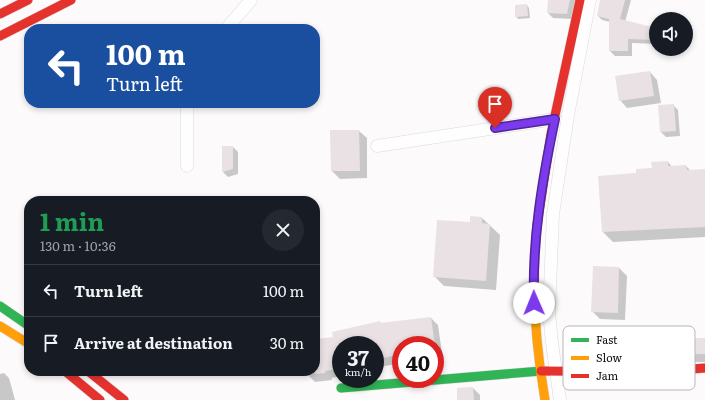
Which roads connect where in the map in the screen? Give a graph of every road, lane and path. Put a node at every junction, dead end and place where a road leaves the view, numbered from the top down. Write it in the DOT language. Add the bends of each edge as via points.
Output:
graph roads {
  1 [pos="28,0"];
  2 [pos="71,0"];
  3 [pos="251,0"];
  4 [pos="580,0"];
  5 [pos="590,0"];
  6 [pos="0,14"];
  7 [pos="230,24"];
  8 [pos="0,36"];
  9 [pos="187,108"];
  10 [pos="555,119"];
  11 [pos="377,146"];
  12 [pos="187,166"];
  13 [pos="0,306"];
  14 [pos="24,323"];
  15 [pos="0,326"];
  16 [pos="24,341"];
  17 [pos="705,368"];
  18 [pos="695,369"];
  19 [pos="539,371"];
  20 [pos="555,372"];
  21 [pos="563,372"];
  22 [pos="71,376"];
  23 [pos="94,376"];
  24 [pos="384,384"];
  25 [pos="100,400"];
  26 [pos="124,400"];
  27 [pos="545,400"];
  28 [pos="560,400"];
  1 -- 6 [label="main road"];
  2 -- 8 [label="main road"];
  3 -- 7 [label="street"];
  4 -- 10 [label="main road"];
  5 -- 20 [label="street" via="569,108 553,214 549,312"];
  9 -- 12 [label="street"];
  10 -- 11 [label="street"];
  10 -- 19 [label="main road" via="544,173 536,248 534,289"];
  13 -- 14 [label="main road"];
  15 -- 16 [label="main road"];
  17 -- 18 [label="main road"];
  19 -- 20 [label="main road"];
  19 -- 24 [label="main road"];
  19 -- 27 [label="main road"];
  20 -- 21 [label="main road"];
  20 -- 28 [label="street"];
  22 -- 25 [label="main road"];
  23 -- 26 [label="main road"];
}
